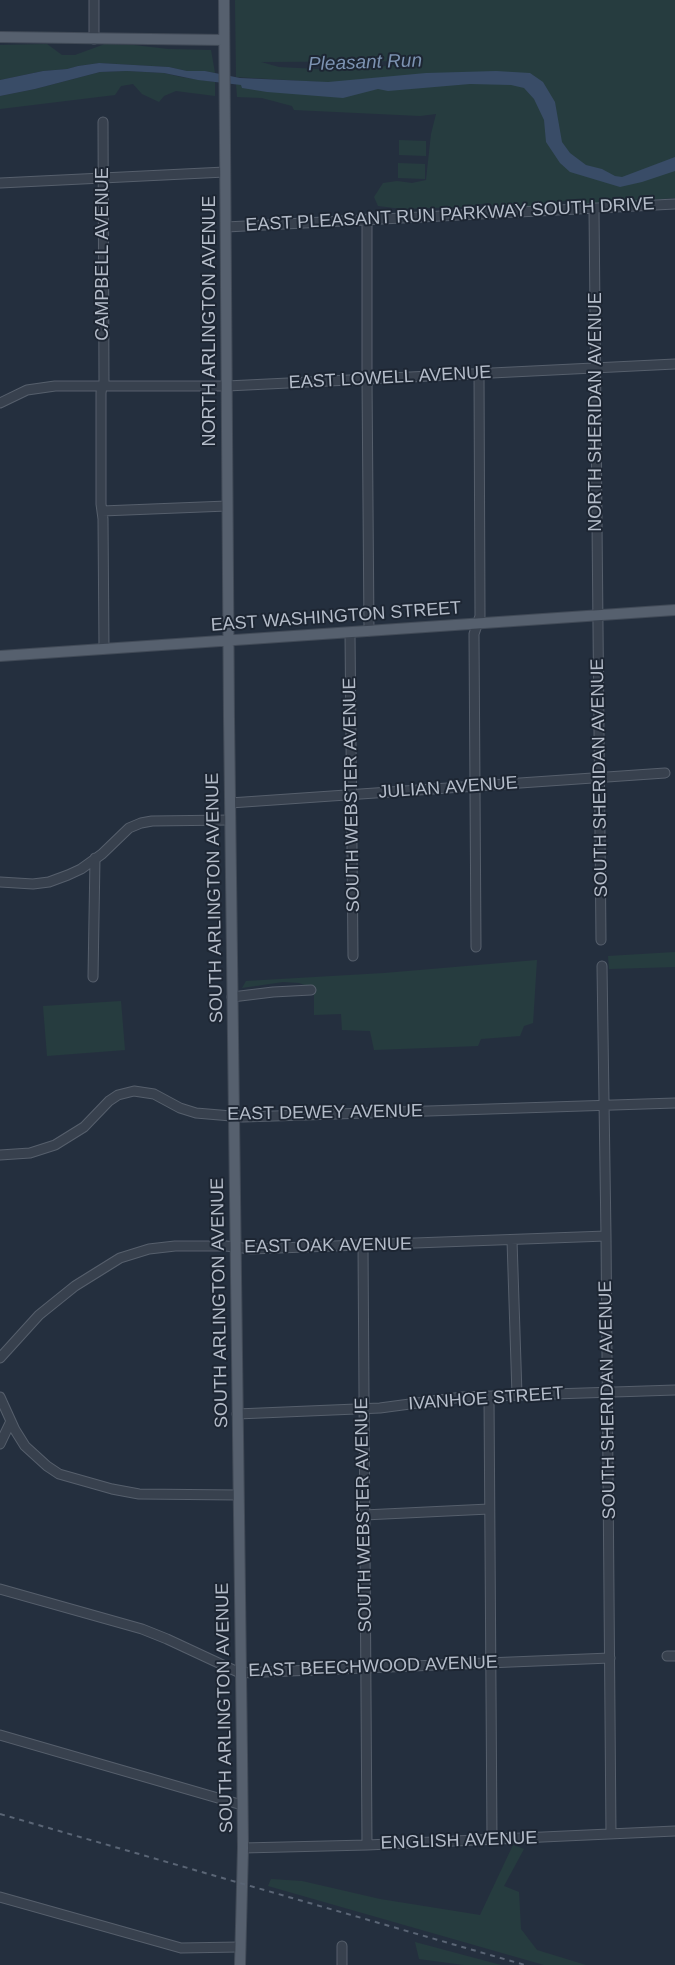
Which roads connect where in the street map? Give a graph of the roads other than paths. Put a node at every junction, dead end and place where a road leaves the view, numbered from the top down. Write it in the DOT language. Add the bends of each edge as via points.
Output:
graph roads {
  1 [pos="94,0"];
  2 [pos="224,0"];
  3 [pos="0,37"];
  4 [pos="94,39"];
  5 [pos="224,40"];
  6 [pos="103,122"];
  7 [pos="225,172"];
  8 [pos="103,178"];
  9 [pos="0,183"];
  10 [pos="675,204"];
  11 [pos="594,208"];
  12 [pos="367,219"];
  13 [pos="226,226"];
  14 [pos="675,364"];
  15 [pos="595,368"];
  16 [pos="479,374"];
  17 [pos="366,379"];
  18 [pos="103,386"];
  19 [pos="226,386"];
  20 [pos="0,403"];
  21 [pos="227,506"];
  22 [pos="102,511"];
  23 [pos="675,610"];
  24 [pos="598,616"];
  25 [pos="476,624"];
  26 [pos="369,632"];
  27 [pos="350,633"];
  28 [pos="228,641"];
  29 [pos="104,649"];
  30 [pos="0,656"];
  31 [pos="665,773"];
  32 [pos="600,777"];
  33 [pos="476,786"];
  34 [pos="352,794"];
  35 [pos="230,803"];
  36 [pos="230,820"];
  37 [pos="95,858"];
  38 [pos="0,882"];
  39 [pos="601,940"];
  40 [pos="476,947"];
  41 [pos="353,956"];
  42 [pos="602,966"];
  43 [pos="93,977"];
  44 [pos="311,990"];
  45 [pos="232,997"];
  46 [pos="675,1103"];
  47 [pos="604,1104"];
  48 [pos="234,1117"];
  49 [pos="0,1155"];
  50 [pos="606,1236"];
  51 [pos="512,1240"];
  52 [pos="363,1246"];
  53 [pos="235,1248"];
  54 [pos="0,1358"];
  55 [pos="675,1390"];
  56 [pos="608,1391"];
  57 [pos="517,1395"];
  58 [pos="489,1396"];
  59 [pos="0,1397"];
  60 [pos="363,1409"];
  61 [pos="237,1414"];
  62 [pos="11,1421"];
  63 [pos="0,1444"];
  64 [pos="238,1495"];
  65 [pos="488,1510"];
  66 [pos="364,1515"];
  67 [pos="0,1589"];
  68 [pos="610,1658"];
  69 [pos="490,1663"];
  70 [pos="366,1668"];
  71 [pos="240,1672"];
  72 [pos="0,1736"];
  73 [pos="242,1805"];
  74 [pos="675,1831"];
  75 [pos="612,1834"];
  76 [pos="492,1839"];
  77 [pos="367,1845"];
  78 [pos="243,1848"];
  79 [pos="0,1897"];
  80 [pos="342,1946"];
  81 [pos="239,1947"];
  82 [pos="240,1965"];
  83 [pos="342,1965"];
  1 -- 4 [label="street"];
  2 -- 5 [label="main road, NORTH ARLINGTON AVENUE"];
  3 -- 4 [label="main road"];
  4 -- 5 [label="main road"];
  5 -- 7 [label="main road, NORTH ARLINGTON AVENUE"];
  6 -- 8 [label="street, CAMPBELL AVENUE"];
  7 -- 8 [label="street"];
  7 -- 13 [label="main road, NORTH ARLINGTON AVENUE"];
  8 -- 9 [label="street"];
  8 -- 18 [label="street, CAMPBELL AVENUE"];
  10 -- 11 [label="street, EAST PLEASANT RUN PARKWAY SOUTH DRIVE"];
  11 -- 12 [label="street, EAST PLEASANT RUN PARKWAY SOUTH DRIVE"];
  11 -- 15 [label="street, NORTH SHERIDAN AVENUE"];
  12 -- 13 [label="street, EAST PLEASANT RUN PARKWAY SOUTH DRIVE"];
  12 -- 17 [label="street"];
  13 -- 19 [label="main road, NORTH ARLINGTON AVENUE"];
  14 -- 15 [label="street, EAST LOWELL AVENUE"];
  15 -- 16 [label="street, EAST LOWELL AVENUE"];
  15 -- 24 [label="street, NORTH SHERIDAN AVENUE"];
  16 -- 17 [label="street, EAST LOWELL AVENUE"];
  16 -- 25 [label="street" via="480,616"];
  17 -- 19 [label="street, EAST LOWELL AVENUE"];
  17 -- 26 [label="street"];
  18 -- 19 [label="street, EAST LOWELL AVENUE"];
  18 -- 20 [label="street, EAST LOWELL AVENUE" via="32,388"];
  18 -- 22 [label="street, CAMPBELL AVENUE"];
  19 -- 21 [label="main road, NORTH ARLINGTON AVENUE"];
  21 -- 22 [label="street"];
  21 -- 28 [label="main road, NORTH ARLINGTON AVENUE"];
  22 -- 29 [label="street, CAMPBELL AVENUE"];
  23 -- 24 [label="main road, EAST WASHINGTON STREET"];
  24 -- 25 [label="main road, EAST WASHINGTON STREET"];
  24 -- 32 [label="street, SOUTH SHERIDAN AVENUE"];
  25 -- 26 [label="main road, EAST WASHINGTON STREET"];
  25 -- 33 [label="street"];
  26 -- 27 [label="main road, EAST WASHINGTON STREET"];
  27 -- 28 [label="main road, EAST WASHINGTON STREET"];
  27 -- 34 [label="street, SOUTH WEBSTER AVENUE"];
  28 -- 29 [label="main road, EAST WASHINGTON STREET"];
  28 -- 35 [label="main road, SOUTH ARLINGTON AVENUE"];
  29 -- 30 [label="main road, EAST WASHINGTON STREET"];
  31 -- 32 [label="street, JULIAN AVENUE"];
  32 -- 33 [label="street, JULIAN AVENUE"];
  32 -- 39 [label="street, SOUTH SHERIDAN AVENUE"];
  33 -- 34 [label="street, JULIAN AVENUE"];
  33 -- 40 [label="street"];
  34 -- 35 [label="street, JULIAN AVENUE"];
  34 -- 41 [label="street, SOUTH WEBSTER AVENUE"];
  35 -- 36 [label="main road, SOUTH ARLINGTON AVENUE"];
  36 -- 37 [label="street" via="142,823 125,831"];
  36 -- 45 [label="main road, SOUTH ARLINGTON AVENUE"];
  37 -- 38 [label="street" via="81,869 49,882 26,885"];
  37 -- 43 [label="street"];
  42 -- 47 [label="street, SOUTH SHERIDAN AVENUE"];
  44 -- 45 [label="street"];
  45 -- 48 [label="main road, SOUTH ARLINGTON AVENUE"];
  46 -- 47 [label="street, EAST DEWEY AVENUE"];
  47 -- 48 [label="street, EAST DEWEY AVENUE"];
  47 -- 50 [label="street, SOUTH SHERIDAN AVENUE"];
  48 -- 49 [label="street, EAST DEWEY AVENUE" via="196,1113 150,1093 130,1092 109,1100 84,1128 55,1145 30,1153"];
  48 -- 53 [label="main road, SOUTH ARLINGTON AVENUE"];
  50 -- 51 [label="street, EAST OAK AVENUE"];
  50 -- 56 [label="street, SOUTH SHERIDAN AVENUE"];
  51 -- 52 [label="street, EAST OAK AVENUE"];
  51 -- 57 [label="street"];
  52 -- 53 [label="street, EAST OAK AVENUE"];
  52 -- 60 [label="street, SOUTH WEBSTER AVENUE"];
  53 -- 54 [label="street, EAST OAK AVENUE" via="162,1247 120,1258 62,1296 27,1326"];
  53 -- 61 [label="main road, SOUTH ARLINGTON AVENUE"];
  55 -- 56 [label="street, IVANHOE STREET"];
  56 -- 57 [label="street, IVANHOE STREET"];
  56 -- 68 [label="street, SOUTH SHERIDAN AVENUE"];
  57 -- 58 [label="street, IVANHOE STREET"];
  58 -- 60 [label="street, IVANHOE STREET"];
  58 -- 65 [label="street"];
  59 -- 62 [label="street"];
  60 -- 61 [label="street, IVANHOE STREET"];
  60 -- 66 [label="street, SOUTH WEBSTER AVENUE"];
  61 -- 64 [label="main road, SOUTH ARLINGTON AVENUE"];
  62 -- 63 [label="street"];
  62 -- 64 [label="street" via="25,1446 60,1474 136,1494"];
  64 -- 71 [label="main road, SOUTH ARLINGTON AVENUE"];
  65 -- 66 [label="street"];
  65 -- 69 [label="street"];
  66 -- 70 [label="street, SOUTH WEBSTER AVENUE"];
  67 -- 71 [label="street, EAST BEECHWOOD AVENUE" via="155,1634"];
  68 -- 69 [label="street, EAST BEECHWOOD AVENUE"];
  68 -- 75 [label="street, SOUTH SHERIDAN AVENUE"];
  69 -- 70 [label="street, EAST BEECHWOOD AVENUE"];
  69 -- 76 [label="street"];
  70 -- 71 [label="street, EAST BEECHWOOD AVENUE"];
  70 -- 77 [label="street, SOUTH WEBSTER AVENUE"];
  71 -- 73 [label="main road, SOUTH ARLINGTON AVENUE"];
  72 -- 73 [label="street"];
  73 -- 78 [label="main road, SOUTH ARLINGTON AVENUE"];
  74 -- 75 [label="street, ENGLISH AVENUE"];
  75 -- 76 [label="street, ENGLISH AVENUE"];
  76 -- 77 [label="street, ENGLISH AVENUE"];
  77 -- 78 [label="street, ENGLISH AVENUE"];
  78 -- 81 [label="main road, SOUTH ARLINGTON AVENUE"];
  79 -- 81 [label="street" via="181,1948"];
  80 -- 83 [label="street"];
  81 -- 82 [label="main road, SOUTH ARLINGTON AVENUE"];
}
